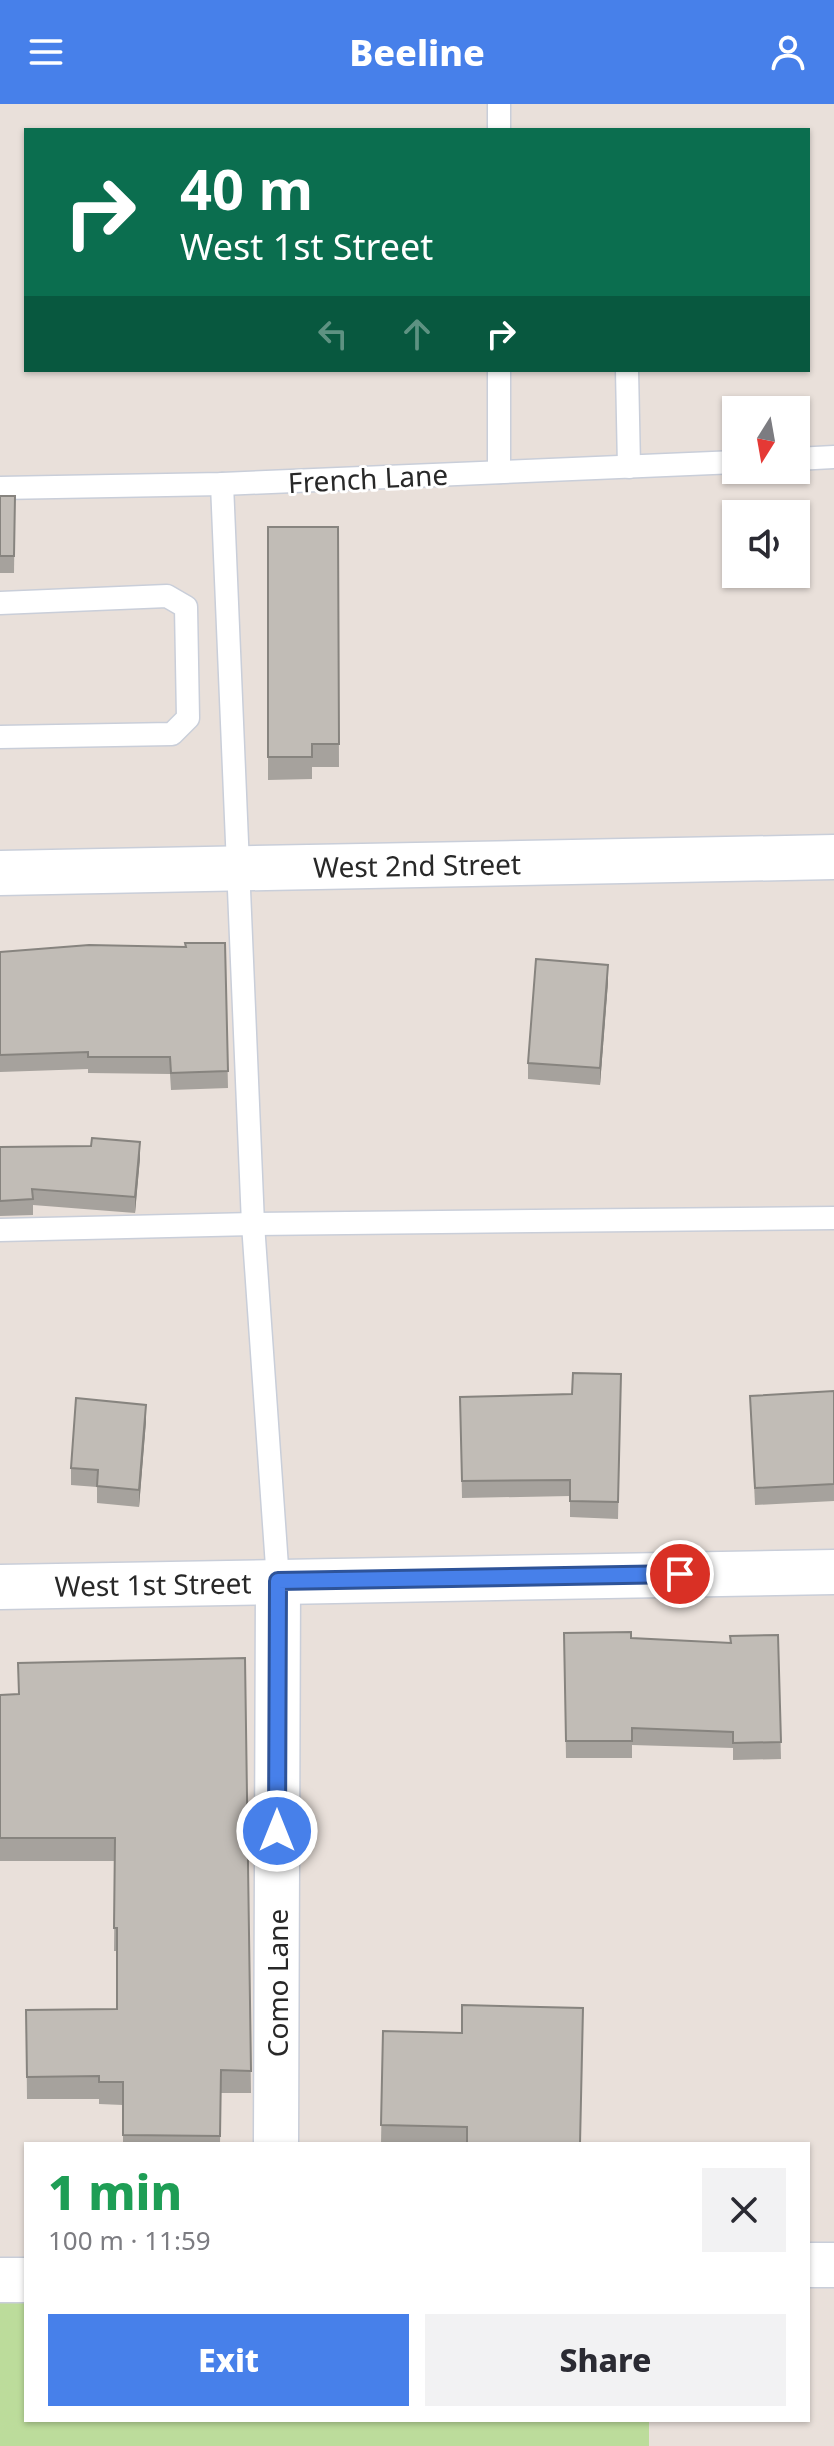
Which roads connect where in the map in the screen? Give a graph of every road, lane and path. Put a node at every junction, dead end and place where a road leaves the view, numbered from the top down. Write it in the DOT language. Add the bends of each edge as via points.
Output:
graph roads {
  1 [pos="499,104"];
  2 [pos="499,128"];
  3 [pos="499,372"];
  4 [pos="627,372"];
  5 [pos="834,457"];
  6 [pos="810,458"];
  7 [pos="722,463"];
  8 [pos="629,467"];
  9 [pos="499,472"];
  10 [pos="222,484"];
  11 [pos="0,488"];
  12 [pos="0,603"];
  13 [pos="0,737"];
  14 [pos="834,857"];
  15 [pos="235,868"];
  16 [pos="0,873"];
  17 [pos="834,1218"];
  18 [pos="253,1224"];
  19 [pos="0,1230"];
  20 [pos="834,1572"];
  21 [pos="278,1581"];
  22 [pos="0,1587"];
  23 [pos="276,2142"];
  24 [pos="810,2265"];
  25 [pos="834,2265"];
  26 [pos="0,2280"];
  27 [pos="24,2280"];
  1 -- 2 [label="lane"];
  3 -- 9 [label="lane"];
  4 -- 8 [label="lane"];
  5 -- 6 [label="lane"];
  7 -- 8 [label="lane, French Lane"];
  8 -- 9 [label="lane, French Lane"];
  9 -- 10 [label="lane, French Lane"];
  10 -- 11 [label="lane, French Lane"];
  10 -- 15 [label="lane"];
  12 -- 13 [label="lane" via="167,596 186,607 188,718 172,734"];
  14 -- 15 [label="street, West 2nd Street"];
  15 -- 16 [label="street, West 2nd Street"];
  15 -- 18 [label="lane"];
  17 -- 18 [label="lane"];
  18 -- 19 [label="lane"];
  18 -- 21 [label="lane"];
  20 -- 21 [label="street, West 1st Street"];
  21 -- 22 [label="street, West 1st Street"];
  21 -- 23 [label="street, Como Lane"];
  24 -- 25 [label="street"];
  26 -- 27 [label="street"];
}
